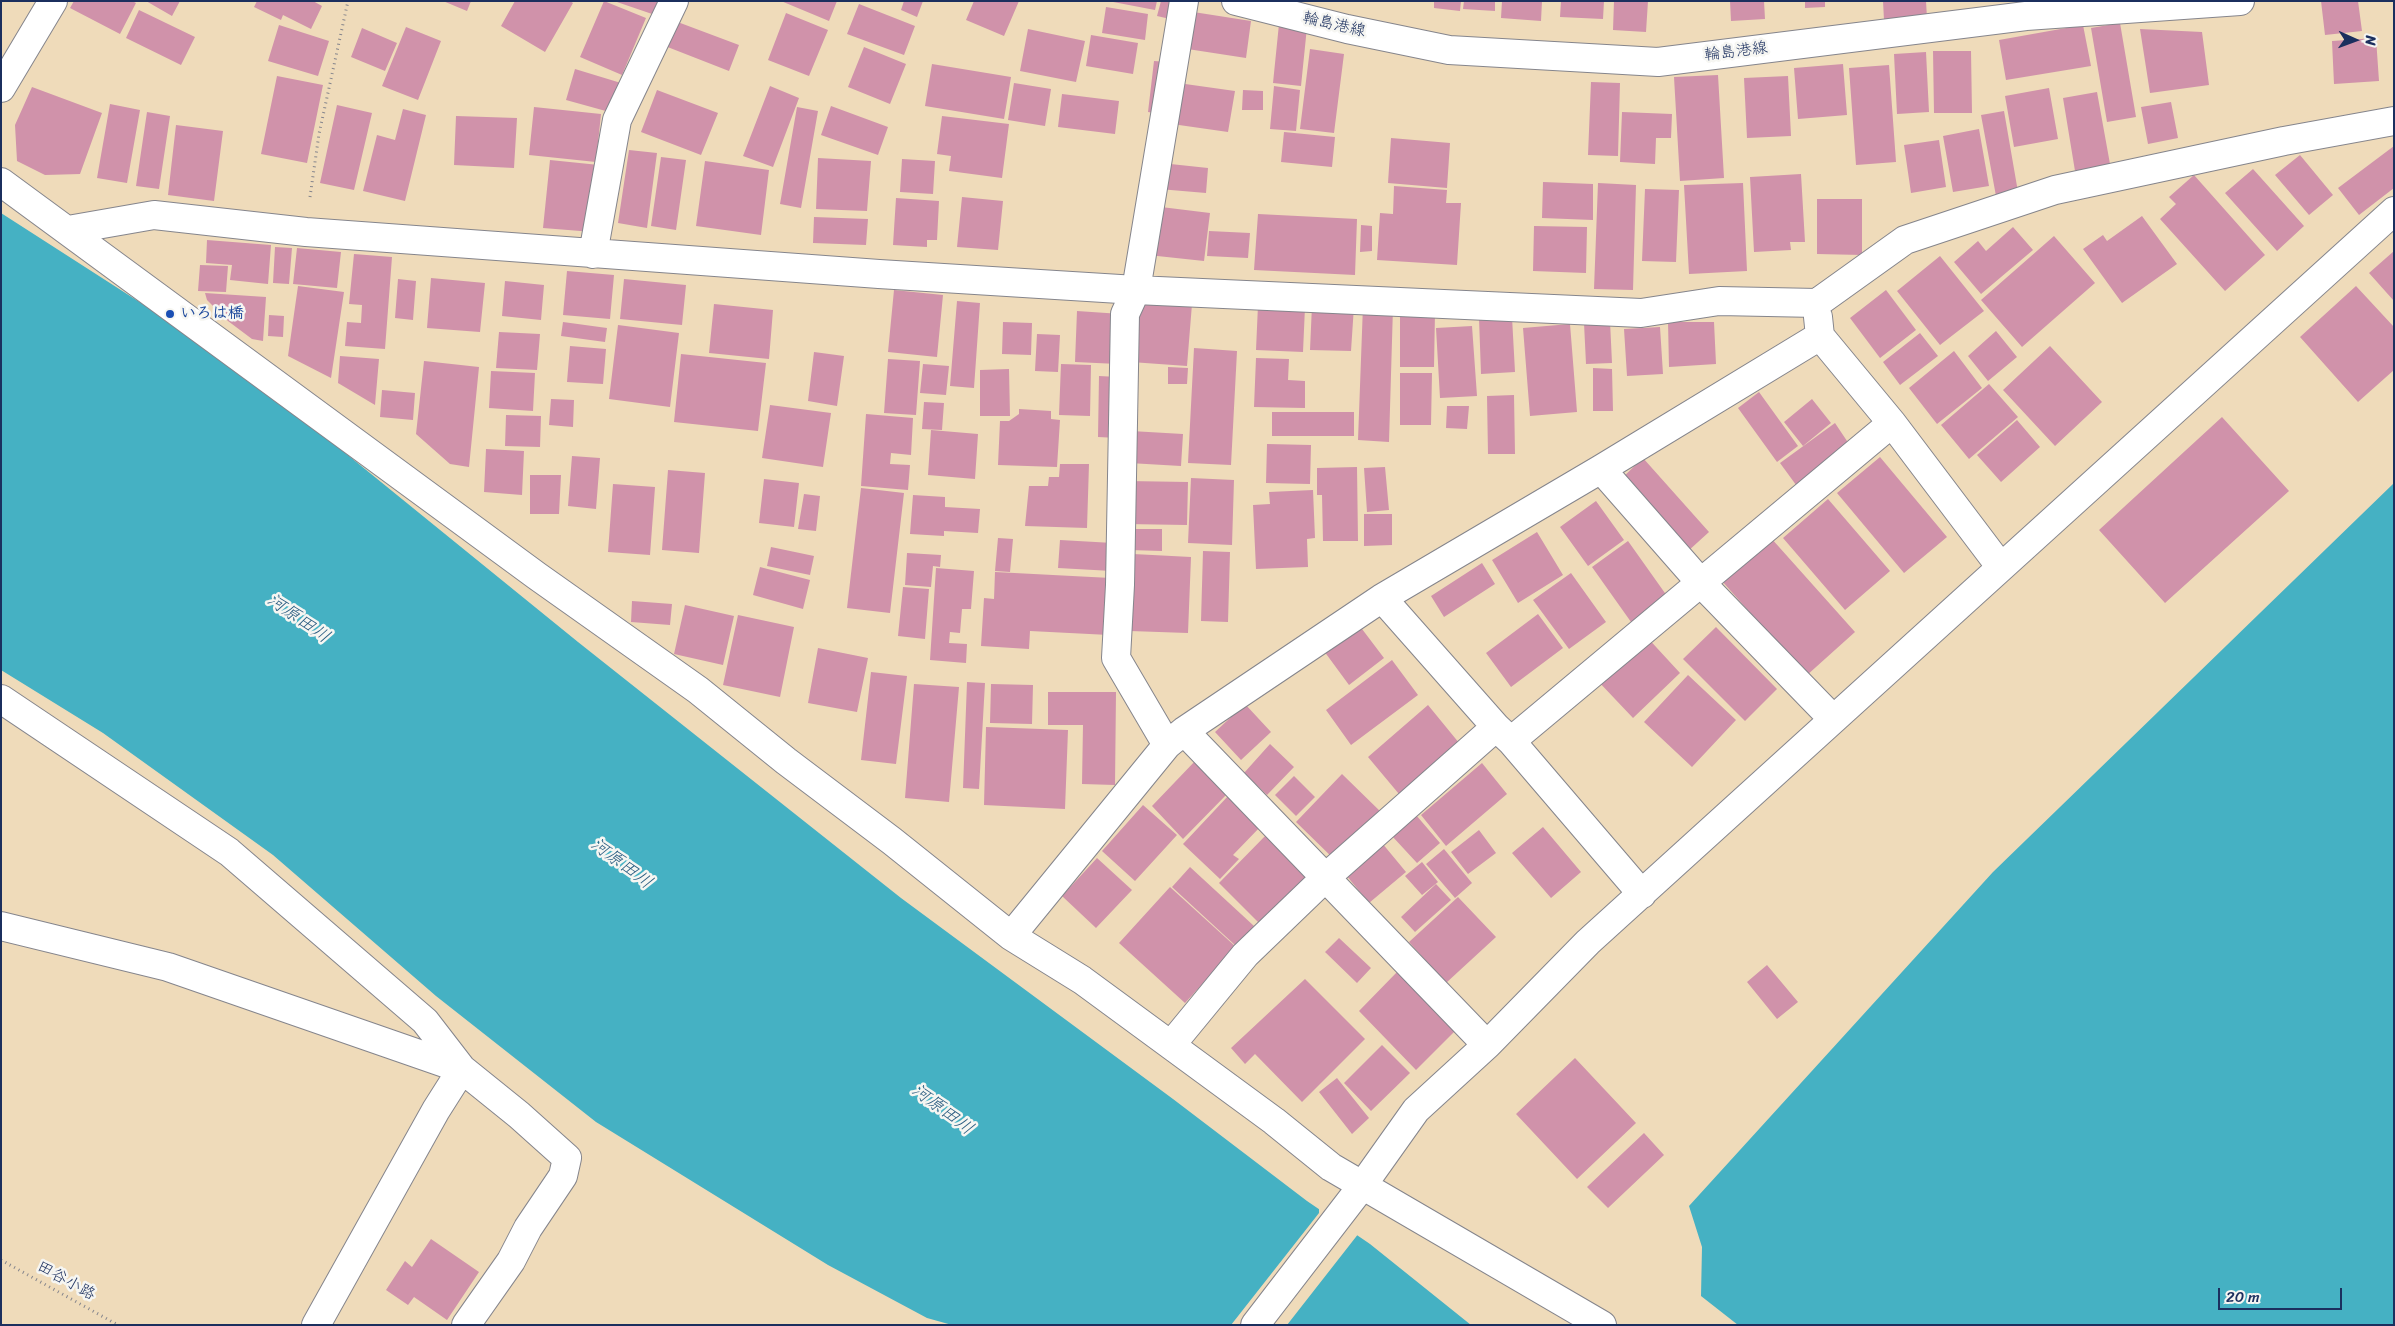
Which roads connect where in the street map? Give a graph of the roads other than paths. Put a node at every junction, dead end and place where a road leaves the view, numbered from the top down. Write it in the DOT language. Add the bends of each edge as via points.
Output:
graph roads {
  1 [pos="53,1"];
  2 [pos="674,1"];
  3 [pos="1184,1"];
  4 [pos="1236,1"];
  5 [pos="2240,1"];
  6 [pos="1,88"];
  7 [pos="2394,121"];
  8 [pos="1,182"];
  9 [pos="2394,211"];
  10 [pos="68,230"];
  11 [pos="593,254"];
  12 [pos="1136,290"];
  13 [pos="1817,303"];
  14 [pos="1820,336"];
  15 [pos="1892,423"];
  16 [pos="1601,469"];
  17 [pos="2000,566"];
  18 [pos="1701,583"];
  19 [pos="1382,598"];
  20 [pos="1,699"];
  21 [pos="1833,719"];
  22 [pos="1504,734"];
  23 [pos="1175,738"];
  24 [pos="1326,878"];
  25 [pos="1642,894"];
  26 [pos="1,926"];
  27 [pos="1011,936"];
  28 [pos="1171,1045"];
  29 [pos="1487,1045"];
  30 [pos="462,1069"];
  31 [pos="1362,1186"];
  32 [pos="316,1325"];
  33 [pos="466,1325"];
  34 [pos="1255,1325"];
  35 [pos="1602,1325"];
  1 -- 6 [label="street"];
  2 -- 11 [label="street" via="617,120"];
  3 -- 12 [label="street"];
  4 -- 5 [label="street, 輪島港線" via="1449,50 1658,62 2026,16"];
  7 -- 13 [label="street" via="2055,190 1906,240"];
  8 -- 10 [label="street"];
  9 -- 17 [label="street"];
  10 -- 11 [label="street" via="154,216 306,232"];
  10 -- 27 [label="street" via="537,576 698,690"];
  11 -- 12 [label="street"];
  12 -- 13 [label="street" via="1641,313 1720,302"];
  12 -- 23 [label="street" via="1125,314 1116,658"];
  13 -- 14 [label="street"];
  14 -- 15 [label="street"];
  14 -- 16 [label="street"];
  15 -- 17 [label="street"];
  15 -- 18 [label="street"];
  16 -- 18 [label="street"];
  16 -- 19 [label="street"];
  17 -- 21 [label="street"];
  18 -- 21 [label="street"];
  18 -- 22 [label="street"];
  19 -- 22 [label="street"];
  19 -- 23 [label="street"];
  20 -- 30 [label="street" via="229,852 425,1022"];
  21 -- 25 [label="street"];
  22 -- 24 [label="street"];
  22 -- 25 [label="street"];
  23 -- 24 [label="street"];
  23 -- 27 [label="street"];
  24 -- 28 [label="street" via="1245,955"];
  24 -- 29 [label="street"];
  25 -- 29 [label="street" via="1588,942"];
  26 -- 30 [label="street" via="168,968"];
  27 -- 28 [label="street" via="1082,980"];
  28 -- 31 [label="street" via="1331,1167"];
  29 -- 31 [label="street" via="1416,1110"];
  30 -- 32 [label="street"];
  30 -- 33 [label="street" via="566,1158 563,1176 528,1228 511,1261"];
  31 -- 34 [label="street"];
  31 -- 35 [label="street"];
}
